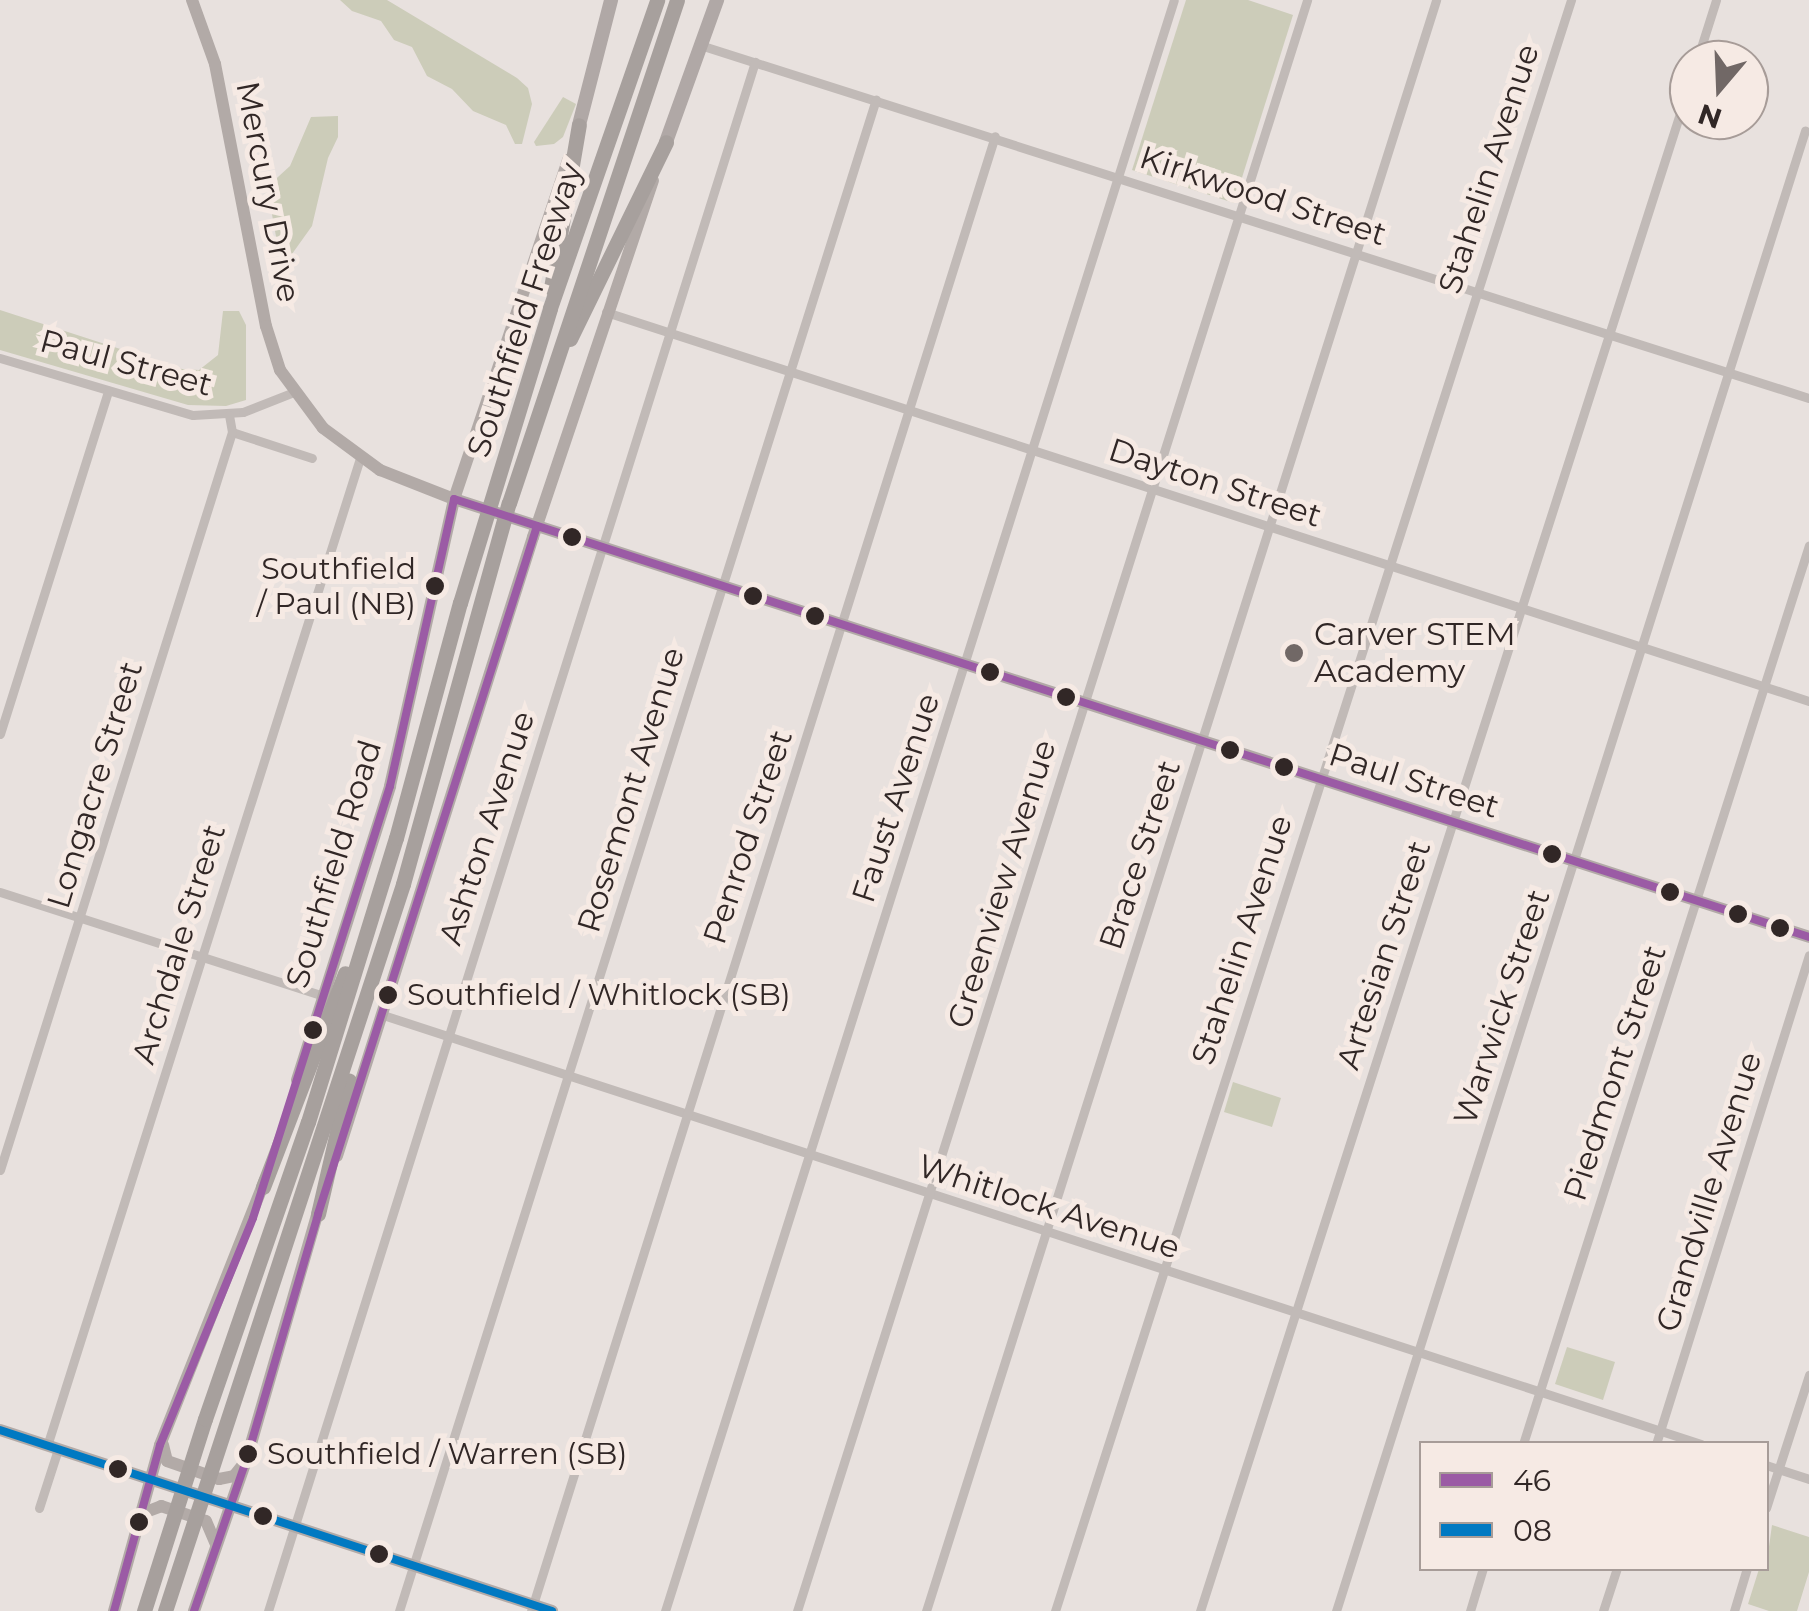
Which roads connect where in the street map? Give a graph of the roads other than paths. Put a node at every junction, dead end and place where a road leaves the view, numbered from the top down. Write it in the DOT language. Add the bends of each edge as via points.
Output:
graph roads {
  1 [pos="192,0"];
  2 [pos="611,0"];
  3 [pos="656,0"];
  4 [pos="677,0"];
  5 [pos="1174,0"];
  6 [pos="1307,0"];
  7 [pos="1436,0"];
  8 [pos="1571,0"];
  9 [pos="1716,0"];
  10 [pos="716,1"];
  11 [pos="1703,40"];
  12 [pos="700,44"];
  13 [pos="755,62"];
  14 [pos="876,99"];
  15 [pos="580,124"];
  16 [pos="1806,132"];
  17 [pos="995,136"];
  18 [pos="1671,140"];
  19 [pos="666,142"];
  20 [pos="1118,175"];
  21 [pos="1240,214"];
  22 [pos="1356,252"];
  23 [pos="1474,292"];
  24 [pos="550,308"];
  25 [pos="606,312"];
  26 [pos="669,332"];
  27 [pos="1608,334"];
  28 [pos="0,358"];
  29 [pos="557,359"];
  30 [pos="789,371"];
  31 [pos="1730,373"];
  32 [pos="108,391"];
  33 [pos="294,392"];
  34 [pos="1809,398"];
  35 [pos="908,410"];
  36 [pos="230,414"];
  37 [pos="232,432"];
  38 [pos="1032,450"];
  39 [pos="312,458"];
  40 [pos="360,458"];
  41 [pos="1153,489"];
  42 [pos="460,501"];
  43 [pos="532,524"];
  44 [pos="1270,527"];
  45 [pos="1809,545"];
  46 [pos="602,547"];
  47 [pos="1388,565"];
  48 [pos="721,586"];
  49 [pos="1522,608"];
  50 [pos="841,625"];
  51 [pos="1644,647"];
  52 [pos="964,665"];
  53 [pos="1765,686"];
  54 [pos="1809,701"];
  55 [pos="1085,704"];
  56 [pos="0,734"];
  57 [pos="1201,741"];
  58 [pos="1320,780"];
  59 [pos="1452,823"];
  60 [pos="1574,862"];
  61 [pos="0,892"];
  62 [pos="378,896"];
  63 [pos="1696,901"];
  64 [pos="80,917"];
  65 [pos="1809,938"];
  66 [pos="384,940"];
  67 [pos="1809,955"];
  68 [pos="201,956"];
  69 [pos="324,996"];
  70 [pos="383,1015"];
  71 [pos="447,1036"];
  72 [pos="570,1076"];
  73 [pos="686,1114"];
  74 [pos="809,1155"];
  75 [pos="0,1170"];
  76 [pos="263,1187"];
  77 [pos="931,1194"];
  78 [pos="318,1214"];
  79 [pos="1046,1232"];
  80 [pos="1162,1270"];
  81 [pos="1296,1314"];
  82 [pos="1419,1353"];
  83 [pos="1809,1374"];
  84 [pos="1540,1392"];
  85 [pos="0,1430"];
  86 [pos="1660,1430"];
  87 [pos="163,1438"];
  88 [pos="1524,1441"];
  89 [pos="1657,1441"];
  90 [pos="1692,1441"];
  91 [pos="53,1447"];
  92 [pos="246,1461"];
  93 [pos="1769,1466"];
  94 [pos="1779,1469"];
  95 [pos="149,1478"];
  96 [pos="1809,1478"];
  97 [pos="1769,1499"];
  98 [pos="228,1503"];
  99 [pos="39,1508"];
  100 [pos="138,1515"];
  101 [pos="294,1526"];
  102 [pos="213,1556"];
  103 [pos="413,1565"];
  104 [pos="1483,1571"];
  105 [pos="1616,1571"];
  106 [pos="1746,1571"];
  107 [pos="532,1608"];
  108 [pos="114,1611"];
  109 [pos="144,1611"];
  110 [pos="165,1611"];
  111 [pos="194,1611"];
  112 [pos="268,1611"];
  113 [pos="399,1611"];
  114 [pos="552,1611"];
  115 [pos="665,1611"];
  116 [pos="796,1611"];
  117 [pos="926,1611"];
  118 [pos="1055,1611"];
  119 [pos="1200,1611"];
  120 [pos="1336,1611"];
  121 [pos="1470,1611"];
  122 [pos="1603,1611"];
  123 [pos="1734,1611"];
  1 -- 33 [label="main road, Mercury Drive" via="215,64 266,326"];
  2 -- 15 [label="main road"];
  3 -- 24 [label="highway, Southfield Freeway"];
  4 -- 29 [label="highway, Southfield Freeway"];
  5 -- 20 [label="street, Faust Avenue"];
  6 -- 21 [label="street, Greenview Avenue"];
  7 -- 22 [label="street, Brace Street"];
  8 -- 23 [label="street, Stahelin Avenue"];
  9 -- 11 [label="street"];
  10 -- 12 [label="main road"];
  12 -- 13 [label="street, Kirkwood Street"];
  12 -- 19 [label="main road"];
  13 -- 14 [label="street, Kirkwood Street"];
  13 -- 26 [label="street, Ashton Avenue"];
  14 -- 17 [label="street, Kirkwood Street"];
  14 -- 30 [label="street, Rosemont Avenue"];
  15 -- 24 [label="highway"];
  15 -- 42 [label="main road, Southfield Road"];
  16 -- 31 [label="street, Warwick Street"];
  17 -- 20 [label="street, Kirkwood Street"];
  17 -- 35 [label="street, Penrod Street"];
  18 -- 27 [label="street, Artesian Street"];
  19 -- 25 [label="main road"];
  19 -- 29 [label="highway"];
  20 -- 21 [label="street, Kirkwood Street"];
  20 -- 38 [label="street, Faust Avenue"];
  21 -- 22 [label="street, Kirkwood Street"];
  21 -- 41 [label="street, Greenview Avenue"];
  22 -- 23 [label="street, Kirkwood Street"];
  22 -- 44 [label="street, Brace Street"];
  23 -- 27 [label="street, Kirkwood Street"];
  23 -- 47 [label="street, Stahelin Avenue"];
  24 -- 62 [label="highway, Southfield Freeway"];
  25 -- 26 [label="street, Dayton Street"];
  25 -- 43 [label="main road"];
  26 -- 30 [label="street, Dayton Street"];
  26 -- 46 [label="street, Ashton Avenue"];
  27 -- 31 [label="street, Kirkwood Street"];
  27 -- 49 [label="street, Artesian Street"];
  28 -- 32 [label="street, Paul Street"];
  29 -- 66 [label="highway, Southfield Freeway"];
  30 -- 35 [label="street, Dayton Street"];
  30 -- 48 [label="street, Rosemont Avenue"];
  31 -- 34 [label="street, Kirkwood Street"];
  31 -- 51 [label="street, Warwick Street"];
  32 -- 36 [label="street, Paul Street" via="193,415"];
  32 -- 56 [label="street"];
  33 -- 36 [label="street, Paul Street"];
  33 -- 40 [label="main road, Paul Street"];
  35 -- 38 [label="street, Dayton Street"];
  35 -- 50 [label="street, Penrod Street"];
  36 -- 37 [label="street, Longacre Street"];
  37 -- 39 [label="street, Paul Street"];
  37 -- 64 [label="street, Longacre Street"];
  38 -- 41 [label="street, Dayton Street"];
  38 -- 52 [label="street, Faust Avenue"];
  40 -- 42 [label="main road, Paul Street"];
  40 -- 68 [label="street, Archdale Street"];
  41 -- 44 [label="street, Dayton Street"];
  41 -- 55 [label="street, Greenview Avenue"];
  42 -- 43 [label="main road, Paul Street"];
  42 -- 69 [label="main road, Southfield Road" via="390,786"];
  43 -- 46 [label="main road, Paul Street"];
  43 -- 70 [label="main road"];
  44 -- 47 [label="street, Dayton Street"];
  44 -- 57 [label="street, Brace Street"];
  45 -- 53 [label="street, Piedmont Street"];
  46 -- 48 [label="main road, Paul Street"];
  46 -- 71 [label="street, Ashton Avenue"];
  47 -- 49 [label="street, Dayton Street"];
  47 -- 58 [label="street, Stahelin Avenue"];
  48 -- 50 [label="main road, Paul Street"];
  48 -- 72 [label="street, Rosemont Avenue"];
  49 -- 51 [label="street, Dayton Street"];
  49 -- 59 [label="street, Artesian Street"];
  50 -- 52 [label="main road, Paul Street"];
  50 -- 73 [label="street, Penrod Street"];
  51 -- 53 [label="street, Dayton Street"];
  51 -- 60 [label="street, Warwick Street"];
  52 -- 55 [label="main road, Paul Street"];
  52 -- 74 [label="street, Faust Avenue"];
  53 -- 54 [label="street, Dayton Street"];
  53 -- 63 [label="street, Piedmont Street"];
  55 -- 57 [label="main road, Paul Street"];
  55 -- 77 [label="street, Greenview Avenue"];
  57 -- 58 [label="main road, Paul Street"];
  57 -- 79 [label="street, Brace Street"];
  58 -- 59 [label="main road, Paul Street"];
  58 -- 80 [label="street, Stahelin Avenue"];
  59 -- 60 [label="main road, Paul Street"];
  59 -- 81 [label="street, Artesian Street"];
  60 -- 63 [label="main road, Paul Street"];
  60 -- 82 [label="street, Warwick Street"];
  61 -- 64 [label="street"];
  62 -- 76 [label="highway"];
  62 -- 109 [label="highway, Southfield Freeway"];
  63 -- 65 [label="main road, Paul Street"];
  63 -- 84 [label="street, Piedmont Street"];
  64 -- 68 [label="street"];
  64 -- 75 [label="street, Longacre Street"];
  66 -- 78 [label="highway"];
  66 -- 110 [label="highway, Southfield Freeway"];
  67 -- 86 [label="street, Grandville Avenue"];
  68 -- 69 [label="street"];
  68 -- 91 [label="street, Archdale Street"];
  69 -- 76 [label="main road, Southfield Road"];
  70 -- 71 [label="street, Whitlock Avenue"];
  70 -- 78 [label="main road"];
  71 -- 72 [label="street, Whitlock Avenue"];
  71 -- 101 [label="street, Ashton Avenue"];
  72 -- 73 [label="street, Whitlock Avenue"];
  72 -- 103 [label="street, Rosemont Avenue"];
  73 -- 74 [label="street, Whitlock Avenue"];
  73 -- 107 [label="street, Penrod Street"];
  74 -- 77 [label="street, Whitlock Avenue"];
  74 -- 115 [label="street, Faust Avenue"];
  76 -- 87 [label="main road, Southfield Road"];
  77 -- 79 [label="street, Whitlock Avenue"];
  77 -- 116 [label="street, Greenview Avenue"];
  78 -- 92 [label="main road"];
  79 -- 80 [label="street, Whitlock Avenue"];
  79 -- 117 [label="street, Brace Street"];
  80 -- 81 [label="street, Whitlock Avenue"];
  80 -- 118 [label="street, Stahelin Avenue"];
  81 -- 82 [label="street, Whitlock Avenue"];
  81 -- 119 [label="street, Artesian Street"];
  82 -- 84 [label="street, Whitlock Avenue"];
  82 -- 120 [label="street, Warwick Street"];
  83 -- 94 [label="street"];
  84 -- 86 [label="street, Whitlock Avenue"];
  84 -- 88 [label="street, Piedmont Street"];
  85 -- 91 [label="main road"];
  86 -- 89 [label="street, Grandville Avenue"];
  86 -- 90 [label="street, Whitlock Avenue"];
  87 -- 92 [label="main road" via="163,1452 174,1464 219,1479 234,1476"];
  87 -- 95 [label="main road, Southfield Road"];
  91 -- 95 [label="main road"];
  91 -- 99 [label="street, Archdale Street"];
  92 -- 98 [label="main road"];
  93 -- 94 [label="street"];
  94 -- 96 [label="street"];
  94 -- 97 [label="street"];
  95 -- 98 [label="main road"];
  95 -- 100 [label="main road, Southfield Road"];
  98 -- 101 [label="main road"];
  98 -- 102 [label="main road"];
  100 -- 102 [label="main road" via="162,1506 206,1521 215,1534"];
  100 -- 108 [label="main road, Southfield Road"];
  101 -- 103 [label="main road"];
  101 -- 112 [label="street, Ashton Avenue"];
  102 -- 111 [label="main road"];
  103 -- 107 [label="main road"];
  103 -- 113 [label="street, Rosemont Avenue"];
  104 -- 121 [label="street"];
  105 -- 122 [label="street"];
  106 -- 123 [label="street"];
  107 -- 114 [label="main road"];
}
